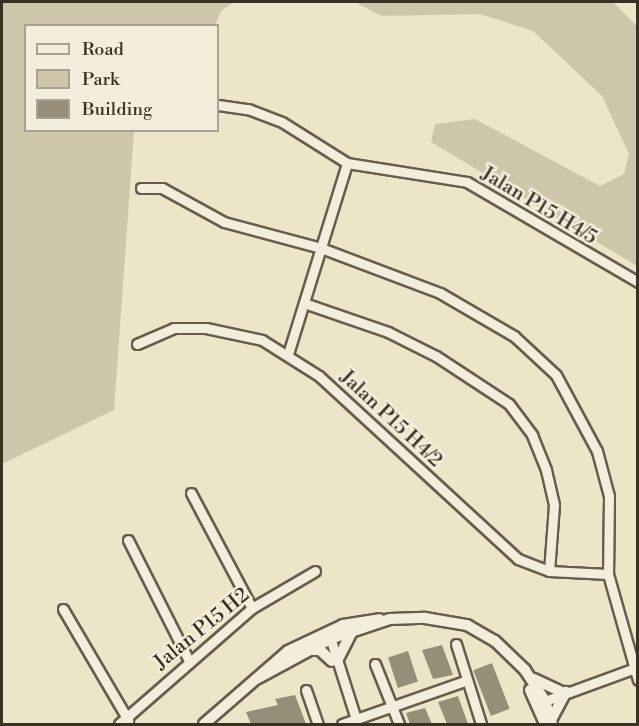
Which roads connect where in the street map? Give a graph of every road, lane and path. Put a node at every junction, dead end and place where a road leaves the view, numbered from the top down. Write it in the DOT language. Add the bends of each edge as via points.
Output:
graph roads {
  1 [pos="219,105"];
  2 [pos="347,163"];
  3 [pos="141,188"];
  4 [pos="321,248"];
  5 [pos="638,282"];
  6 [pos="304,303"];
  7 [pos="137,344"];
  8 [pos="288,354"];
  9 [pos="190,492"];
  10 [pos="128,540"];
  11 [pos="315,571"];
  12 [pos="549,571"];
  13 [pos="608,574"];
  14 [pos="252,608"];
  15 [pos="63,609"];
  16 [pos="390,619"];
  17 [pos="352,632"];
  18 [pos="326,636"];
  19 [pos="495,641"];
  20 [pos="456,644"];
  21 [pos="309,650"];
  22 [pos="188,659"];
  23 [pos="335,660"];
  24 [pos="375,664"];
  25 [pos="636,668"];
  26 [pos="525,670"];
  27 [pos="258,678"];
  28 [pos="638,680"];
  29 [pos="465,681"];
  30 [pos="528,685"];
  31 [pos="306,690"];
  32 [pos="565,693"];
  33 [pos="545,701"];
  34 [pos="393,707"];
  35 [pos="354,720"];
  36 [pos="124,722"];
  37 [pos="548,723"];
  38 [pos="204,724"];
  39 [pos="318,724"];
  40 [pos="342,724"];
  41 [pos="399,724"];
  42 [pos="481,724"];
  1 -- 2 [label="street, Jalan P15 H4/5" via="282,122"];
  2 -- 4 [label="street"];
  2 -- 5 [label="street, Jalan P15 H4/5" via="467,182"];
  3 -- 4 [label="street" via="162,188 224,222"];
  4 -- 6 [label="street"];
  4 -- 13 [label="street" via="440,293 514,336 556,375 580,414 609,496"];
  6 -- 8 [label="street"];
  6 -- 12 [label="street" via="426,351 509,405 532,435 546,470 554,505"];
  7 -- 8 [label="street, Jalan P15 H4/2" via="154,333 206,328 262,340"];
  8 -- 12 [label="street, Jalan P15 H4/2" via="358,410 490,538"];
  9 -- 14 [label="street"];
  10 -- 22 [label="street"];
  11 -- 14 [label="street, Jalan P15 H2"];
  12 -- 13 [label="street, Jalan P15 H4/2"];
  13 -- 25 [label="street"];
  14 -- 22 [label="street, Jalan P15 H2"];
  15 -- 36 [label="street"];
  16 -- 17 [label="street"];
  16 -- 18 [label="street" via="359,620"];
  16 -- 19 [label="street" via="467,625"];
  17 -- 18 [label="street"];
  17 -- 23 [label="street"];
  18 -- 21 [label="street"];
  18 -- 23 [label="street"];
  18 -- 27 [label="street" via="288,651"];
  19 -- 26 [label="street"];
  19 -- 30 [label="street"];
  20 -- 29 [label="street"];
  21 -- 23 [label="street" via="320,650"];
  21 -- 27 [label="street"];
  22 -- 36 [label="street, Jalan P15 H2"];
  23 -- 35 [label="street"];
  24 -- 34 [label="street"];
  25 -- 28 [label="street"];
  25 -- 32 [label="street"];
  26 -- 32 [label="street" via="540,685"];
  26 -- 33 [label="street"];
  27 -- 38 [label="street"];
  29 -- 34 [label="street"];
  29 -- 42 [label="street"];
  30 -- 33 [label="street"];
  30 -- 37 [label="street"];
  31 -- 39 [label="street"];
  32 -- 33 [label="street"];
  32 -- 37 [label="street"];
  33 -- 37 [label="street"];
  34 -- 35 [label="street"];
  34 -- 41 [label="street"];
  35 -- 40 [label="street"];
}
